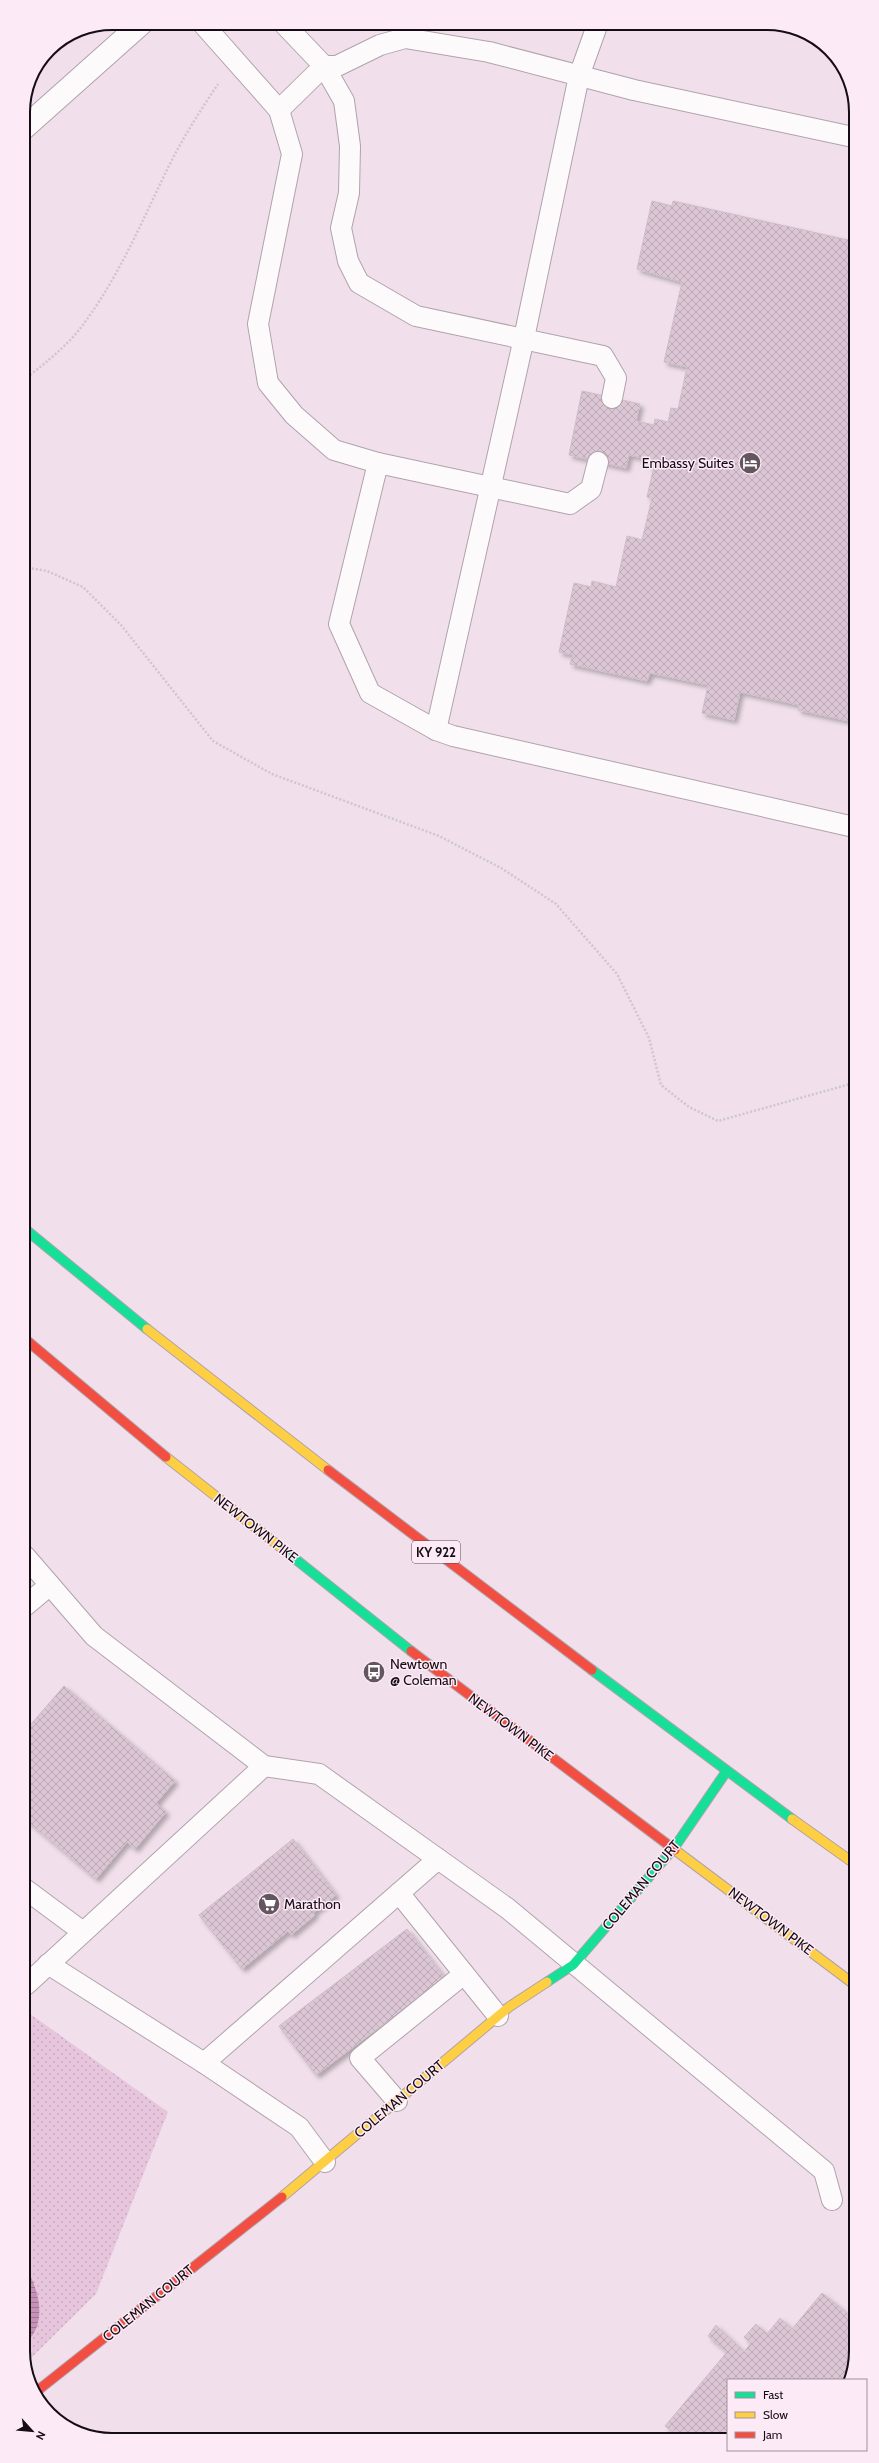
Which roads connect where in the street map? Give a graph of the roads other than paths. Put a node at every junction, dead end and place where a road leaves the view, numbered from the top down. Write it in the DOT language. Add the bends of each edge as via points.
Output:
graph roads {
  1 [pos="134,30"];
  2 [pos="208,30"];
  3 [pos="290,30"];
  4 [pos="595,30"];
  5 [pos="324,66"];
  6 [pos="579,76"];
  7 [pos="279,110"];
  8 [pos="30,123"];
  9 [pos="849,136"];
  10 [pos="524,338"];
  11 [pos="612,398"];
  12 [pos="598,462"];
  13 [pos="378,463"];
  14 [pos="490,488"];
  15 [pos="436,730"];
  16 [pos="849,826"];
  17 [pos="30,1233"];
  18 [pos="30,1343"];
  19 [pos="30,1562"];
  20 [pos="50,1585"];
  21 [pos="30,1602"];
  22 [pos="264,1766"];
  23 [pos="726,1772"];
  24 [pos="674,1848"];
  25 [pos="438,1859"];
  26 [pos="849,1860"];
  27 [pos="30,1892"];
  28 [pos="399,1893"];
  29 [pos="83,1932"];
  30 [pos="48,1964"];
  31 [pos="573,1964"];
  32 [pos="464,1974"];
  33 [pos="849,1980"];
  34 [pos="30,1981"];
  35 [pos="498,2016"];
  36 [pos="204,2063"];
  37 [pos="397,2101"];
  38 [pos="325,2162"];
  39 [pos="832,2200"];
  40 [pos="39,2389"];
  1 -- 8 [label="street"];
  2 -- 7 [label="lane"];
  3 -- 5 [label="lane"];
  4 -- 6 [label="lane"];
  5 -- 6 [label="lane" via="337,66 380,45 405,38 489,52"];
  5 -- 7 [label="lane"];
  5 -- 10 [label="lane" via="344,101 350,146 349,194 341,228 348,261 359,284 416,316"];
  6 -- 9 [label="lane"];
  6 -- 10 [label="lane"];
  7 -- 13 [label="lane" via="292,154 258,324 268,383 294,415 334,450"];
  10 -- 11 [label="lane" via="603,356 616,378"];
  10 -- 14 [label="lane"];
  12 -- 14 [label="lane" via="591,489 570,504"];
  13 -- 14 [label="lane"];
  13 -- 15 [label="lane" via="339,624 370,693"];
  14 -- 15 [label="lane"];
  15 -- 16 [label="lane"];
  17 -- 23 [label="main road, KY 922" via="186,1362"];
  18 -- 24 [label="main road, NEWTOWN PIKE" via="128,1427 412,1651"];
  19 -- 20 [label="lane"];
  20 -- 21 [label="lane"];
  20 -- 22 [label="lane" via="94,1636"];
  22 -- 25 [label="lane" via="319,1774"];
  22 -- 29 [label="lane"];
  23 -- 24 [label="main road, COLEMAN COURT"];
  23 -- 26 [label="main road, KY 922"];
  24 -- 31 [label="main road, COLEMAN COURT"];
  24 -- 33 [label="main road, NEWTOWN PIKE"];
  25 -- 28 [label="lane"];
  25 -- 31 [label="lane" via="507,1908"];
  27 -- 29 [label="lane"];
  28 -- 32 [label="lane"];
  28 -- 36 [label="lane"];
  29 -- 30 [label="lane"];
  30 -- 34 [label="lane"];
  30 -- 36 [label="lane"];
  31 -- 35 [label="main road, COLEMAN COURT"];
  31 -- 39 [label="lane" via="824,2171"];
  32 -- 35 [label="lane"];
  32 -- 37 [label="lane" via="360,2058"];
  35 -- 37 [label="main road, COLEMAN COURT"];
  36 -- 38 [label="lane" via="299,2126"];
  37 -- 38 [label="main road, COLEMAN COURT"];
  38 -- 40 [label="main road, COLEMAN COURT"];
}
